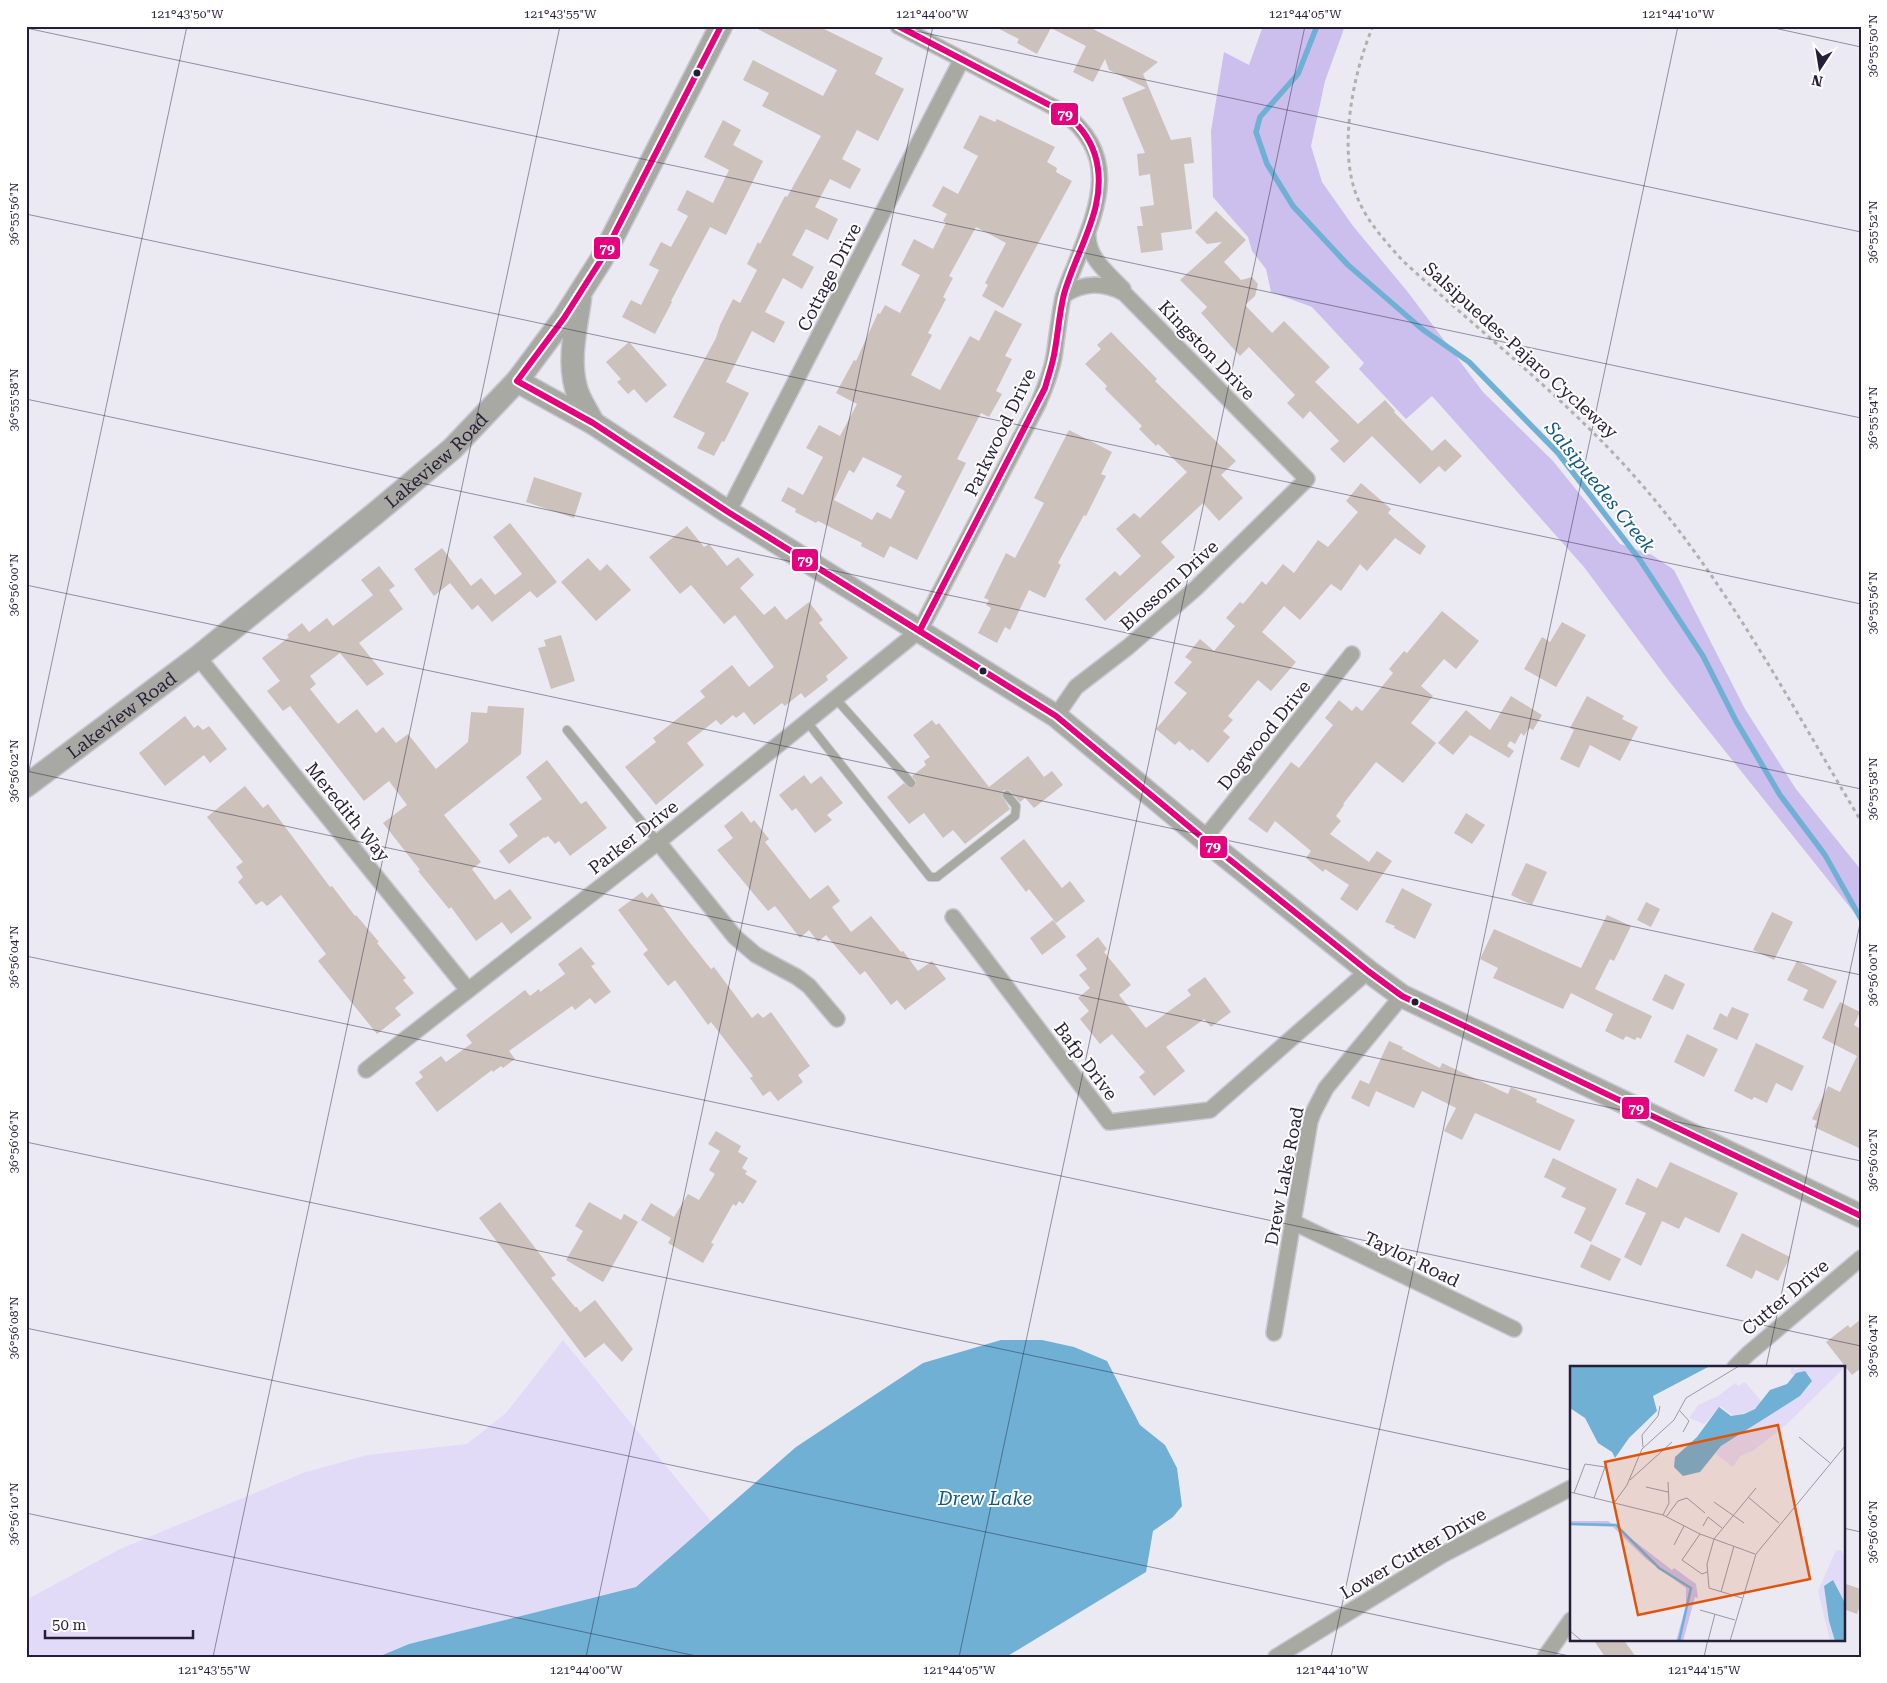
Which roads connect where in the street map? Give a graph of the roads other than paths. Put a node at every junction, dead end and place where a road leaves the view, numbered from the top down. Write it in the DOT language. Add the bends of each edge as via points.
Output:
graph roads {
  1 [pos="721,26"];
  2 [pos="898,26"];
  3 [pos="962,59"];
  4 [pos="1088,231"];
  5 [pos="582,290"];
  6 [pos="1064,295"];
  7 [pos="1136,303"];
  8 [pos="517,381"];
  9 [pos="593,423"];
  10 [pos="1307,479"];
  11 [pos="728,512"];
  12 [pos="920,630"];
  13 [pos="1352,654"];
  14 [pos="198,657"];
  15 [pos="836,700"];
  16 [pos="1056,716"];
  17 [pos="808,723"];
  18 [pos="567,730"];
  19 [pos="911,783"];
  20 [pos="26,786"];
  21 [pos="1008,795"];
  22 [pos="1204,839"];
  23 [pos="658,842"];
  24 [pos="953,918"];
  25 [pos="1368,971"];
  26 [pos="468,990"];
  27 [pos="1402,996"];
  28 [pos="837,1019"];
  29 [pos="366,1070"];
  30 [pos="1861,1216"];
  31 [pos="1293,1222"];
  32 [pos="1861,1258"];
  33 [pos="1514,1329"];
  34 [pos="1274,1333"];
  35 [pos="1737,1366"];
  36 [pos="1570,1489"];
  37 [pos="1570,1621"];
  38 [pos="1276,1657"];
  39 [pos="1544,1657"];
  1 -- 5 [label="street, Lakeview Road" via="601,260"];
  2 -- 3 [label="street, Parkwood Drive"];
  3 -- 4 [label="street, Parkwood Drive" via="1043,100 1074,120 1083,130 1097,156 1100,176 1098,200"];
  3 -- 11 [label="street, Cottage Drive"];
  4 -- 6 [label="street, Parkwood Drive"];
  4 -- 7 [label="street" via="1088,246 1094,257"];
  5 -- 8 [label="street, Lakeview Road"];
  5 -- 9 [label="street" via="573,368 576,390"];
  6 -- 7 [label="street, Kingston Drive" via="1081,286 1102,284 1124,292"];
  6 -- 12 [label="street, Parkwood Drive" via="1054,357 1045,388"];
  7 -- 10 [label="street, Kingston Drive"];
  8 -- 9 [label="street"];
  8 -- 14 [label="street, Lakeview Road" via="452,449"];
  9 -- 11 [label="street"];
  10 -- 16 [label="street, Blossom Drive" via="1196,588 1080,684"];
  11 -- 12 [label="street"];
  12 -- 15 [label="street, Parker Drive"];
  12 -- 16 [label="street"];
  13 -- 22 [label="street, Dogwood Drive"];
  14 -- 20 [label="street, Lakeview Road"];
  14 -- 26 [label="street, Meredith Way"];
  15 -- 17 [label="street, Parker Drive"];
  15 -- 19 [label="lane"];
  16 -- 22 [label="street"];
  17 -- 21 [label="lane" via="930,877 937,877 1015,816 1016,806"];
  17 -- 23 [label="street, Parker Drive"];
  18 -- 23 [label="lane"];
  22 -- 25 [label="street"];
  23 -- 26 [label="street, Parker Drive"];
  23 -- 28 [label="street" via="735,937 756,955 809,986"];
  24 -- 25 [label="street, Bafp Drive" via="1109,1122 1210,1110"];
  25 -- 27 [label="street"];
  26 -- 29 [label="street, Parker Drive"];
  27 -- 30 [label="street"];
  27 -- 31 [label="street, Drew Lake Road" via="1326,1088 1314,1110"];
  31 -- 33 [label="street, Taylor Road"];
  31 -- 34 [label="street, Drew Lake Road"];
  32 -- 35 [label="street, Cutter Drive"];
  36 -- 38 [label="street, Lower Cutter Drive" via="1442,1555"];
  37 -- 39 [label="street"];
}
